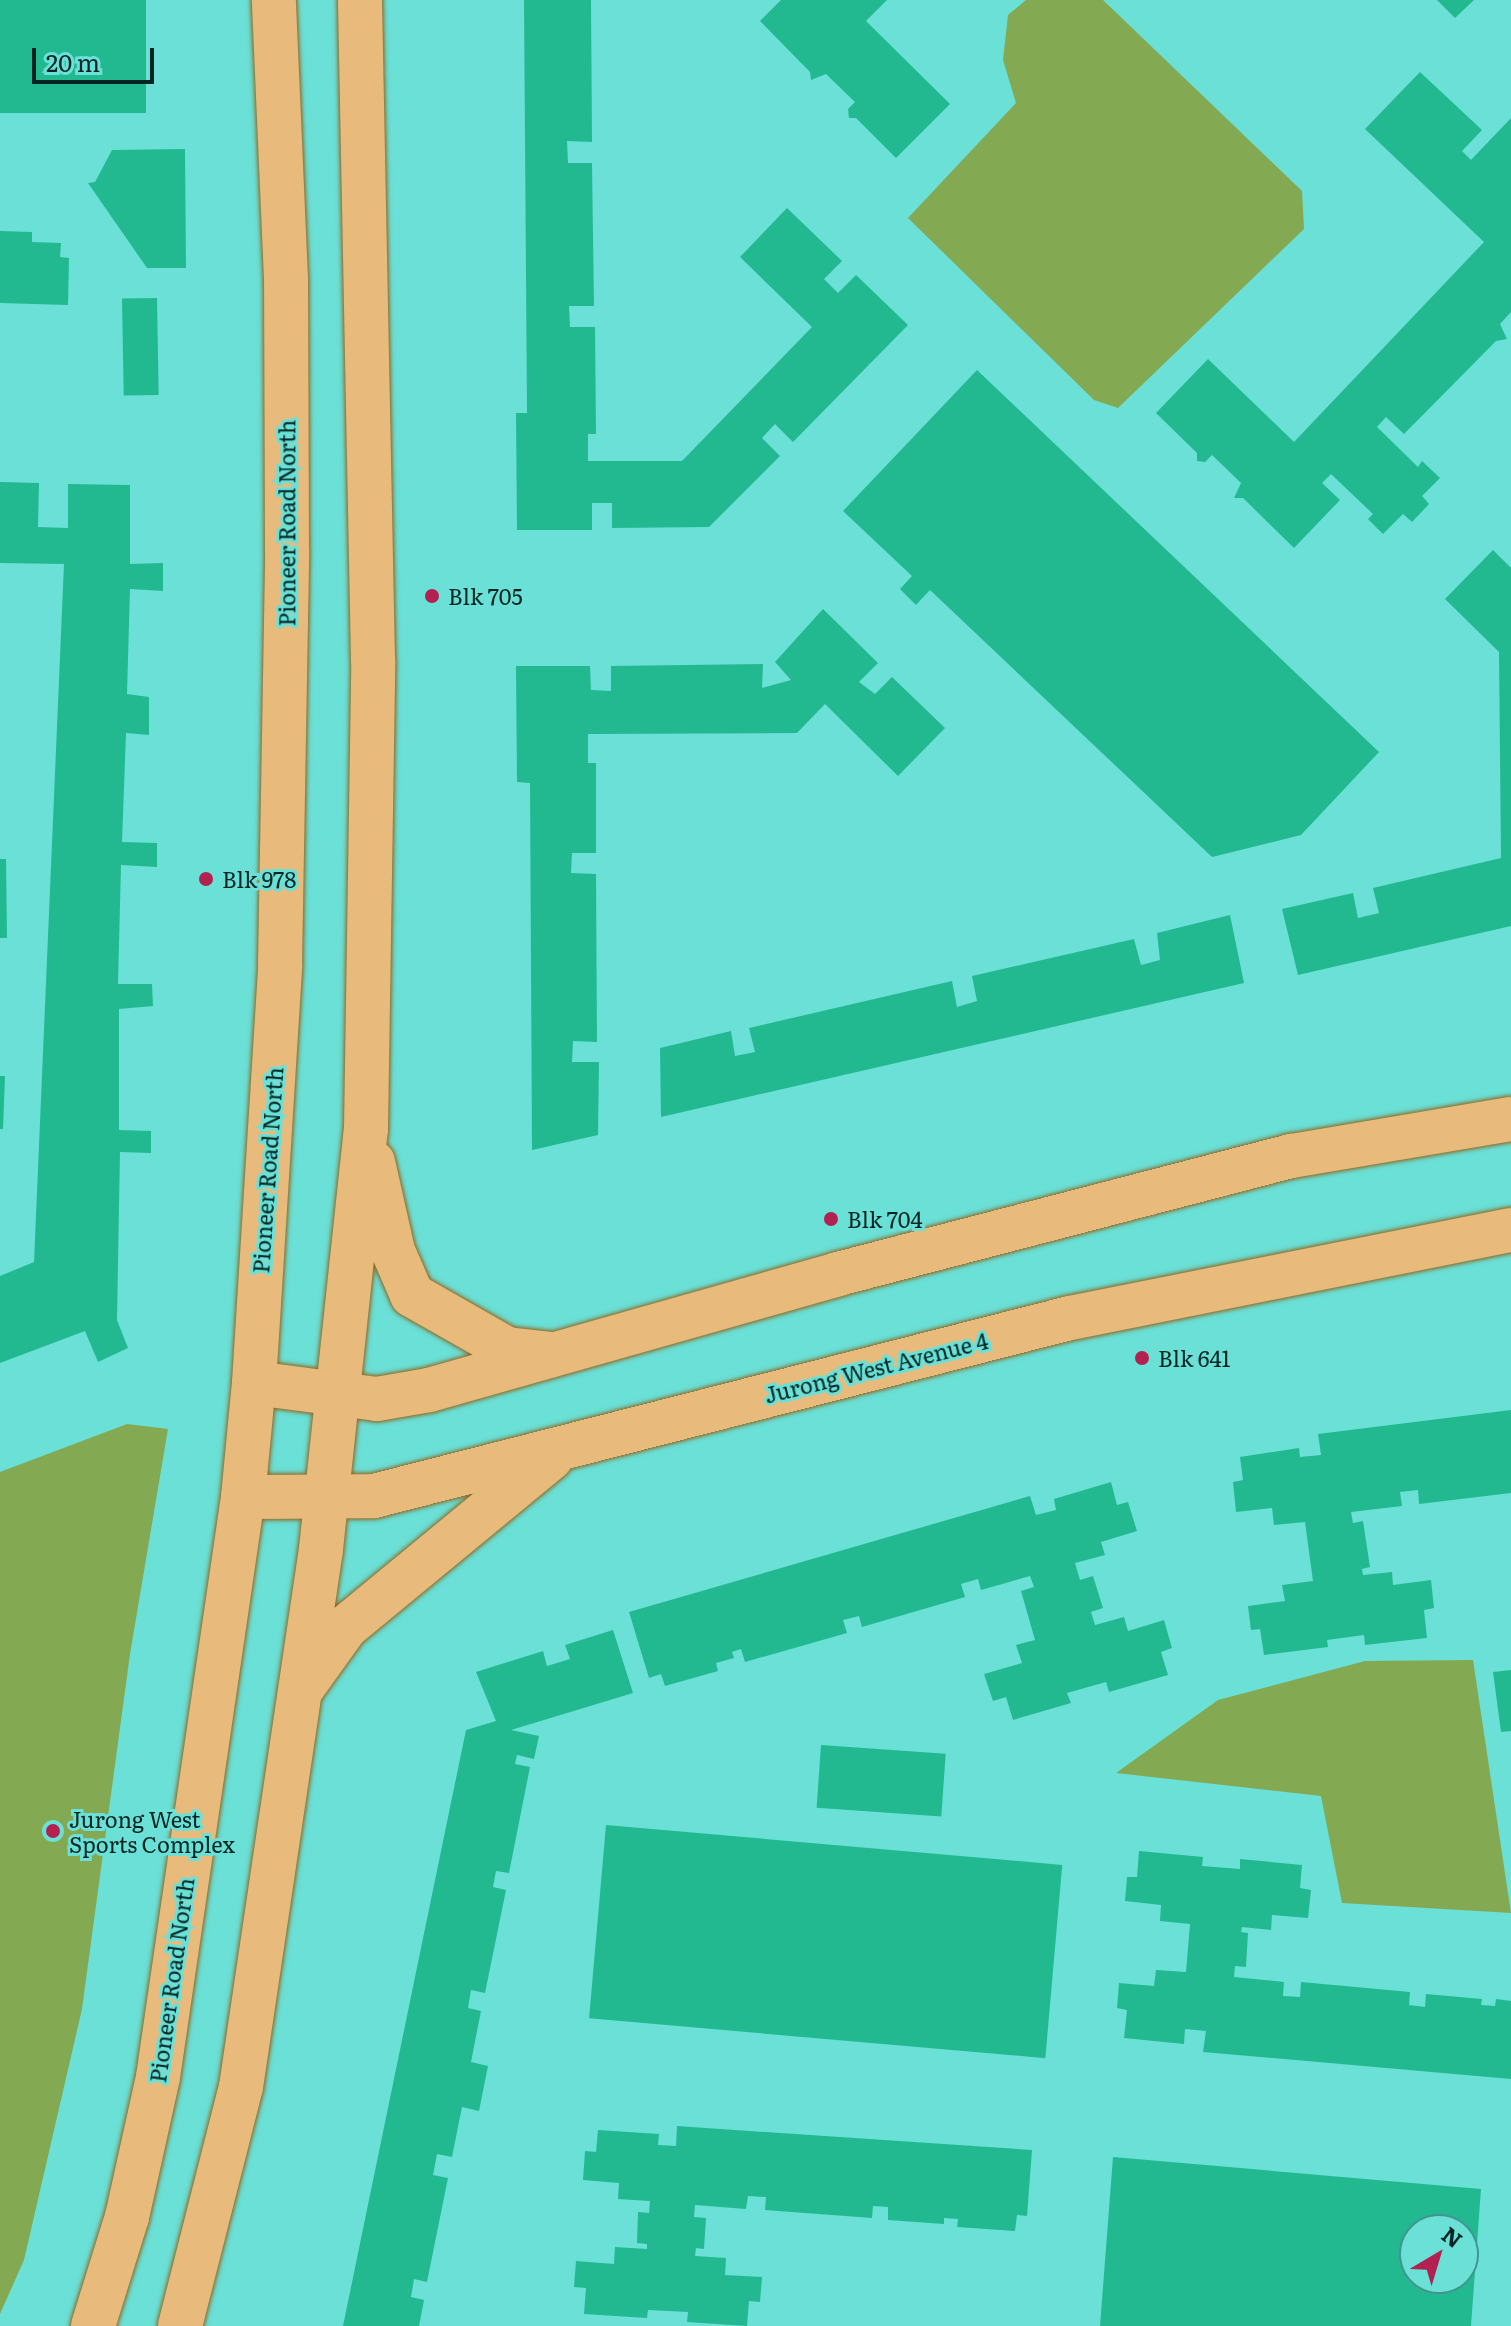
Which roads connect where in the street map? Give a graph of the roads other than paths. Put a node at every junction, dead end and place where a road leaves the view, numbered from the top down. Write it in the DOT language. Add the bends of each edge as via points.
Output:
graph roads {
  1 [pos="274,0"];
  2 [pos="360,0"];
  3 [pos="1511,1119"];
  4 [pos="366,1129"];
  5 [pos="1511,1230"];
  6 [pos="555,1355"];
  7 [pos="254,1383"];
  8 [pos="334,1393"];
  9 [pos="562,1449"];
  10 [pos="325,1496"];
  11 [pos="243,1497"];
  12 [pos="298,1693"];
  13 [pos="93,2326"];
  14 [pos="180,2326"];
  1 -- 7 [label="main road, Pioneer Road North" via="286,279 286,583 280,965"];
  2 -- 4 [label="main road" via="373,661"];
  3 -- 6 [label="main road" via="1292,1156 823,1278"];
  4 -- 6 [label="main road" via="393,1251 412,1295 507,1349"];
  4 -- 8 [label="main road"];
  5 -- 9 [label="main road, Jurong West Avenue 4" via="1070,1318"];
  6 -- 8 [label="main road" via="377,1399"];
  7 -- 8 [label="main road"];
  7 -- 11 [label="main road, Pioneer Road North"];
  8 -- 10 [label="main road"];
  9 -- 10 [label="main road, Jurong West Avenue 4" via="374,1496"];
  9 -- 12 [label="main road" via="346,1627"];
  10 -- 11 [label="main road, Jurong West Avenue 4"];
  10 -- 12 [label="main road"];
  11 -- 13 [label="main road, Pioneer Road North" via="158,2077 127,2217"];
  12 -- 14 [label="main road" via="241,2087"];
}
